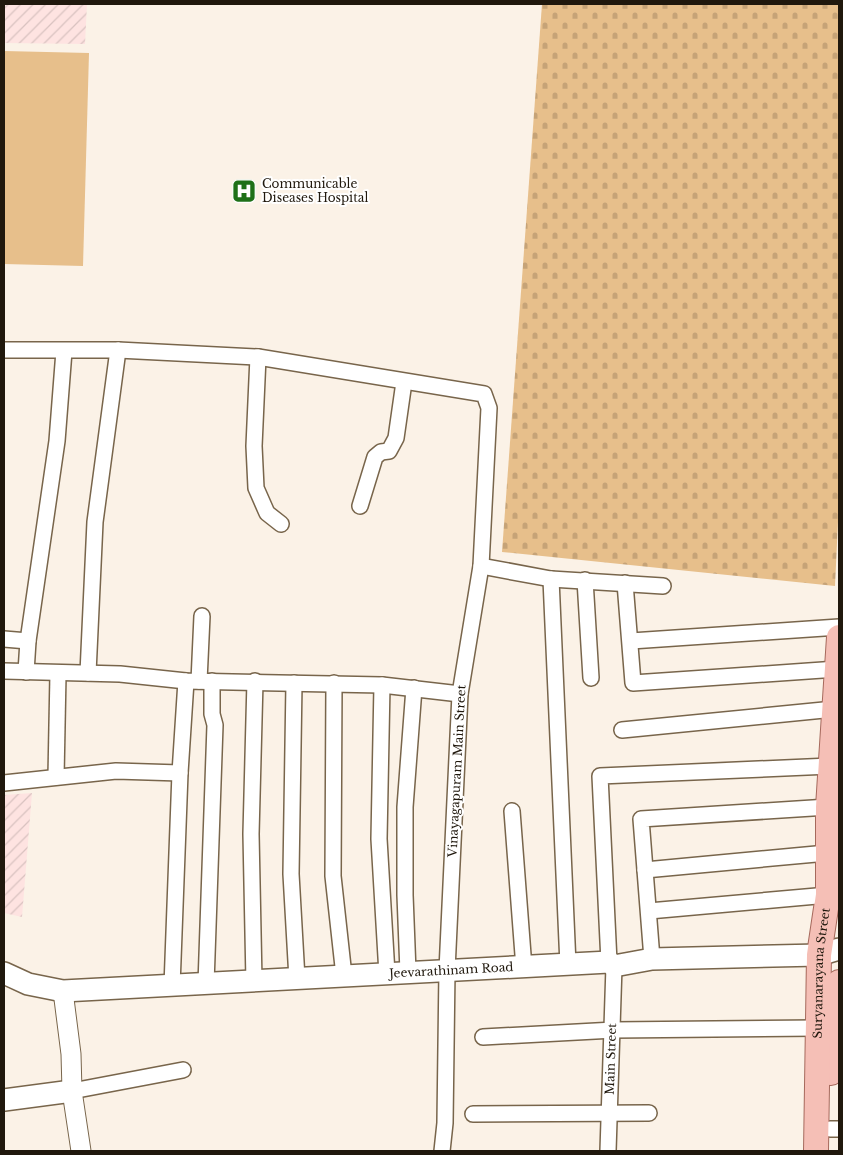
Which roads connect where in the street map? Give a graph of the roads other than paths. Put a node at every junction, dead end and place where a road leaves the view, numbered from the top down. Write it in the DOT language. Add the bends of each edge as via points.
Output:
graph roads {
  1 [pos="4,350"];
  2 [pos="118,350"];
  3 [pos="64,351"];
  4 [pos="258,357"];
  5 [pos="404,382"];
  6 [pos="360,506"];
  7 [pos="282,524"];
  8 [pos="481,566"];
  9 [pos="551,579"];
  10 [pos="584,580"];
  11 [pos="625,583"];
  12 [pos="663,586"];
  13 [pos="202,616"];
  14 [pos="839,627"];
  15 [pos="839,637"];
  16 [pos="4,639"];
  17 [pos="28,641"];
  18 [pos="631,641"];
  19 [pos="837,669"];
  20 [pos="4,671"];
  21 [pos="26,672"];
  22 [pos="88,673"];
  23 [pos="58,674"];
  24 [pos="591,678"];
  25 [pos="199,681"];
  26 [pos="255,682"];
  27 [pos="294,682"];
  28 [pos="334,683"];
  29 [pos="382,685"];
  30 [pos="414,688"];
  31 [pos="460,694"];
  32 [pos="834,709"];
  33 [pos="622,730"];
  34 [pos="830,766"];
  35 [pos="180,773"];
  36 [pos="56,777"];
  37 [pos="4,783"];
  38 [pos="828,807"];
  39 [pos="512,811"];
  40 [pos="827,852"];
  41 [pos="645,870"];
  42 [pos="828,895"];
  43 [pos="649,911"];
  44 [pos="829,952"];
  45 [pos="652,959"];
  46 [pos="612,964"];
  47 [pos="568,965"];
  48 [pos="524,968"];
  49 [pos="447,970"];
  50 [pos="4,973"];
  51 [pos="398,973"];
  52 [pos="344,976"];
  53 [pos="297,979"];
  54 [pos="254,982"];
  55 [pos="839,982"];
  56 [pos="206,984"];
  57 [pos="172,986"];
  58 [pos="62,991"];
  59 [pos="818,1028"];
  60 [pos="614,1030"];
  61 [pos="483,1036"];
  62 [pos="183,1070"];
  63 [pos="835,1079"];
  64 [pos="72,1091"];
  65 [pos="4,1100"];
  66 [pos="610,1112"];
  67 [pos="649,1113"];
  68 [pos="472,1114"];
  69 [pos="833,1136"];
  70 [pos="81,1151"];
  71 [pos="442,1151"];
  72 [pos="608,1151"];
  73 [pos="816,1151"];
  1 -- 3 [label="street"];
  2 -- 3 [label="street"];
  2 -- 4 [label="street"];
  2 -- 22 [label="street" via="95,522"];
  3 -- 17 [label="street" via="57,441"];
  4 -- 5 [label="street"];
  4 -- 7 [label="street" via="254,446 256,488 267,513"];
  5 -- 6 [label="street" via="396,438 389,451 375,457"];
  5 -- 8 [label="street, Vinayagapuram Main Street" via="484,394 489,408"];
  8 -- 9 [label="street"];
  8 -- 31 [label="street, Vinayagapuram Main Street"];
  9 -- 10 [label="street"];
  9 -- 47 [label="street"];
  10 -- 11 [label="street"];
  10 -- 24 [label="street"];
  11 -- 12 [label="street"];
  11 -- 18 [label="street"];
  13 -- 25 [label="street"];
  14 -- 18 [label="street"];
  15 -- 19 [label="main road, Suryanarayana Street"];
  16 -- 17 [label="street"];
  17 -- 21 [label="street"];
  18 -- 19 [label="street" via="633,683"];
  19 -- 32 [label="main road, Suryanarayana Street"];
  20 -- 21 [label="street"];
  21 -- 23 [label="street"];
  22 -- 23 [label="street"];
  22 -- 25 [label="street"];
  23 -- 36 [label="street"];
  25 -- 26 [label="street"];
  25 -- 35 [label="street"];
  25 -- 56 [label="street" via="215,725"];
  26 -- 27 [label="street"];
  26 -- 54 [label="street" via="251,834"];
  27 -- 28 [label="street"];
  27 -- 53 [label="street" via="291,874"];
  28 -- 29 [label="street"];
  28 -- 52 [label="street" via="332,876"];
  29 -- 30 [label="street"];
  29 -- 51 [label="street" via="379,839"];
  30 -- 31 [label="street"];
  30 -- 51 [label="street" via="405,807 405,895"];
  31 -- 49 [label="street, Vinayagapuram Main Street"];
  32 -- 33 [label="street"];
  32 -- 34 [label="main road, Suryanarayana Street"];
  34 -- 38 [label="main road, Suryanarayana Street"];
  34 -- 46 [label="street, Main Street" via="600,776"];
  35 -- 36 [label="street" via="116,770"];
  35 -- 57 [label="street"];
  36 -- 37 [label="street"];
  38 -- 40 [label="main road, Suryanarayana Street"];
  38 -- 41 [label="street" via="641,819"];
  39 -- 48 [label="street"];
  40 -- 41 [label="street"];
  40 -- 42 [label="main road, Suryanarayana Street"];
  41 -- 43 [label="street"];
  42 -- 43 [label="street"];
  42 -- 44 [label="main road, Suryanarayana Street"];
  43 -- 45 [label="street"];
  44 -- 45 [label="main road, Jeevarathinam Road"];
  44 -- 59 [label="main road, Suryanarayana Street"];
  45 -- 46 [label="main road, Jeevarathinam Road"];
  46 -- 47 [label="main road, Jeevarathinam Road"];
  46 -- 60 [label="street, Main Street"];
  47 -- 48 [label="main road, Jeevarathinam Road"];
  48 -- 49 [label="main road, Jeevarathinam Road"];
  49 -- 51 [label="main road, Jeevarathinam Road"];
  49 -- 71 [label="street, Vinayagapuram Main Street"];
  50 -- 58 [label="main road, Jeevarathinam Road" via="28,984"];
  51 -- 52 [label="main road, Jeevarathinam Road"];
  52 -- 53 [label="main road, Jeevarathinam Road"];
  53 -- 54 [label="main road, Jeevarathinam Road"];
  54 -- 56 [label="main road, Jeevarathinam Road"];
  55 -- 63 [label="main road, Suryanarayana Street"];
  56 -- 57 [label="main road, Jeevarathinam Road"];
  57 -- 58 [label="main road, Jeevarathinam Road"];
  58 -- 64 [label="street" via="71,1054"];
  59 -- 60 [label="street"];
  59 -- 73 [label="main road, Suryanarayana Street"];
  60 -- 61 [label="street"];
  60 -- 66 [label="street, Main Street"];
  62 -- 64 [label="street"];
  63 -- 69 [label="main road, Suryanarayana Street"];
  64 -- 65 [label="main road"];
  64 -- 70 [label="street"];
  66 -- 67 [label="street"];
  66 -- 68 [label="street"];
  66 -- 72 [label="street, Main Street"];
}
